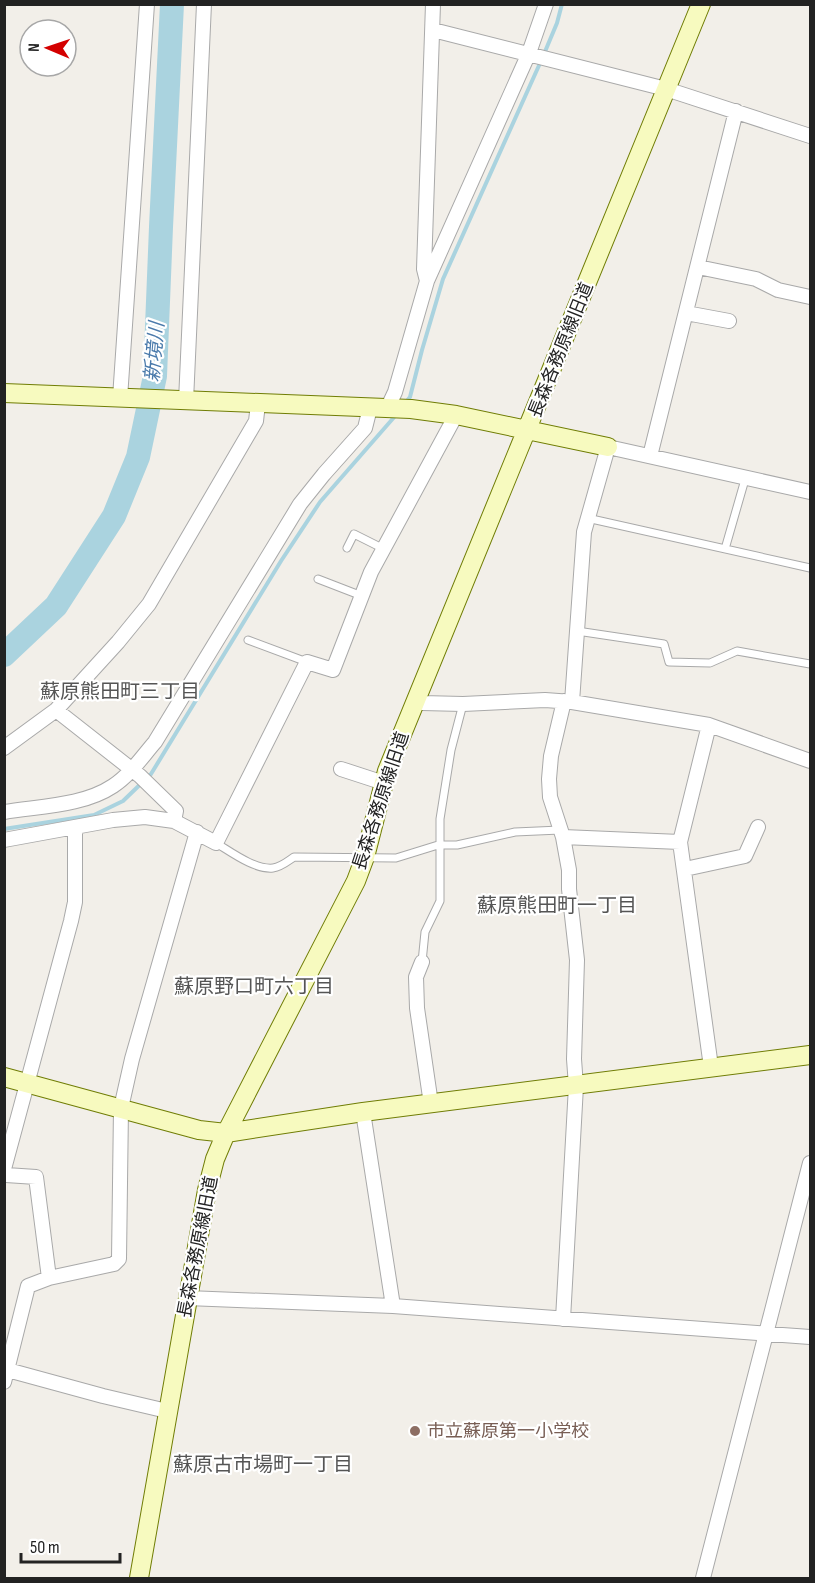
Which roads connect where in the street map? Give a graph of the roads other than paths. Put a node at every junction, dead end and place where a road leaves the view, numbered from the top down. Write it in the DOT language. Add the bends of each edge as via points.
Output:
graph roads {
  1 [pos="147,4"];
  2 [pos="204,4"];
  3 [pos="434,4"];
  4 [pos="546,4"];
  5 [pos="701,4"];
  6 [pos="433,30"];
  7 [pos="532,54"];
  8 [pos="666,89"];
  9 [pos="736,111"];
  10 [pos="810,136"];
  11 [pos="698,267"];
  12 [pos="427,281"];
  13 [pos="810,297"];
  14 [pos="686,313"];
  15 [pos="729,321"];
  16 [pos="4,393"];
  17 [pos="125,399"];
  18 [pos="180,401"];
  19 [pos="258,404"];
  20 [pos="382,408"];
  21 [pos="456,415"];
  22 [pos="528,430"];
  23 [pos="608,447"];
  24 [pos="650,456"];
  25 [pos="746,476"];
  26 [pos="810,492"];
  27 [pos="587,518"];
  28 [pos="347,548"];
  29 [pos="384,549"];
  30 [pos="725,549"];
  31 [pos="810,568"];
  32 [pos="318,579"];
  33 [pos="362,596"];
  34 [pos="577,631"];
  35 [pos="248,640"];
  36 [pos="307,662"];
  37 [pos="810,663"];
  38 [pos="416,700"];
  39 [pos="568,702"];
  40 [pos="463,704"];
  41 [pos="56,710"];
  42 [pos="709,726"];
  43 [pos="4,748"];
  44 [pos="810,761"];
  45 [pos="341,769"];
  46 [pos="136,773"];
  47 [pos="384,783"];
  48 [pos="4,812"];
  49 [pos="174,821"];
  50 [pos="758,827"];
  51 [pos="75,828"];
  52 [pos="197,832"];
  53 [pos="562,834"];
  54 [pos="4,840"];
  55 [pos="680,842"];
  56 [pos="216,843"];
  57 [pos="438,845"];
  58 [pos="365,857"];
  59 [pos="685,869"];
  60 [pos="422,962"];
  61 [pos="810,1055"];
  62 [pos="711,1067"];
  63 [pos="4,1077"];
  64 [pos="28,1084"];
  65 [pos="576,1086"];
  66 [pos="431,1104"];
  67 [pos="121,1108"];
  68 [pos="363,1112"];
  69 [pos="226,1133"];
  70 [pos="810,1163"];
  71 [pos="4,1169"];
  72 [pos="49,1278"];
  73 [pos="188,1298"];
  74 [pos="393,1306"];
  75 [pos="563,1319"];
  76 [pos="767,1332"];
  77 [pos="810,1337"];
  78 [pos="6,1374"];
  79 [pos="167,1411"];
  80 [pos="139,1578"];
  81 [pos="703,1578"];
  1 -- 17 [label="street"];
  2 -- 18 [label="street"];
  3 -- 6 [label="street"];
  4 -- 7 [label="street"];
  5 -- 8 [label="street, 長森各務原線旧道"];
  6 -- 7 [label="street"];
  6 -- 12 [label="street" via="424,269"];
  7 -- 8 [label="street"];
  7 -- 12 [label="street"];
  8 -- 9 [label="street"];
  8 -- 22 [label="street, 長森各務原線旧道"];
  9 -- 10 [label="street"];
  9 -- 11 [label="street"];
  11 -- 13 [label="street" via="756,279 778,290"];
  11 -- 14 [label="street"];
  12 -- 20 [label="street" via="395,392"];
  14 -- 15 [label="street"];
  14 -- 24 [label="street"];
  16 -- 17 [label="street"];
  17 -- 18 [label="street"];
  18 -- 19 [label="street"];
  19 -- 20 [label="street"];
  19 -- 41 [label="street" via="256,421 148,604"];
  20 -- 21 [label="street"];
  20 -- 46 [label="street" via="300,504"];
  21 -- 22 [label="street"];
  21 -- 29 [label="street"];
  22 -- 23 [label="street"];
  22 -- 38 [label="street, 長森各務原線旧道"];
  23 -- 24 [label="street"];
  23 -- 27 [label="street"];
  24 -- 25 [label="street"];
  25 -- 26 [label="street"];
  25 -- 30 [label="lane"];
  27 -- 30 [label="lane"];
  27 -- 34 [label="street"];
  28 -- 29 [label="lane" via="354,534"];
  29 -- 33 [label="street"];
  30 -- 31 [label="lane"];
  32 -- 33 [label="lane"];
  33 -- 36 [label="street" via="333,669"];
  34 -- 37 [label="lane" via="664,644 669,662 710,663 737,651"];
  34 -- 39 [label="street"];
  35 -- 36 [label="lane"];
  36 -- 56 [label="street"];
  38 -- 40 [label="street" via="422,704"];
  38 -- 47 [label="street, 長森各務原線旧道"];
  39 -- 40 [label="street"];
  39 -- 42 [label="street"];
  39 -- 53 [label="street" via="551,756 549,779 550,797"];
  40 -- 57 [label="lane" via="451,750"];
  41 -- 43 [label="street"];
  41 -- 46 [label="street"];
  42 -- 44 [label="street"];
  42 -- 55 [label="street"];
  45 -- 47 [label="street"];
  46 -- 48 [label="street" via="88,799"];
  46 -- 49 [label="street" via="176,812"];
  47 -- 58 [label="street, 長森各務原線旧道"];
  49 -- 51 [label="street" via="146,817"];
  49 -- 52 [label="street"];
  50 -- 59 [label="street" via="745,856"];
  51 -- 54 [label="street"];
  51 -- 64 [label="street" via="75,902"];
  52 -- 56 [label="street"];
  52 -- 67 [label="street"];
  53 -- 55 [label="street"];
  53 -- 57 [label="lane" via="515,832 457,845"];
  53 -- 65 [label="street" via="576,960"];
  55 -- 59 [label="street"];
  56 -- 58 [label="lane" via="246,862 272,869 294,857"];
  57 -- 58 [label="lane" via="396,858"];
  57 -- 60 [label="lane" via="440,901 425,932"];
  58 -- 69 [label="street, 長森各務原線旧道"];
  59 -- 62 [label="street"];
  60 -- 66 [label="street" via="416,977 417,1008"];
  61 -- 62 [label="street"];
  62 -- 65 [label="street"];
  63 -- 64 [label="street"];
  64 -- 67 [label="street"];
  64 -- 71 [label="street"];
  65 -- 66 [label="street"];
  65 -- 75 [label="street"];
  66 -- 68 [label="street"];
  67 -- 69 [label="street" via="199,1130"];
  67 -- 72 [label="street" via="119,1259 114,1264"];
  68 -- 69 [label="street"];
  68 -- 74 [label="street"];
  69 -- 73 [label="street, 長森各務原線旧道" via="207,1190"];
  70 -- 76 [label="street"];
  71 -- 72 [label="street" via="6,1175 36,1178"];
  72 -- 78 [label="street" via="28,1286"];
  73 -- 74 [label="street"];
  73 -- 79 [label="street, 長森各務原線旧道"];
  74 -- 75 [label="street"];
  75 -- 76 [label="street"];
  76 -- 77 [label="street"];
  76 -- 81 [label="street"];
  78 -- 79 [label="street"];
  79 -- 80 [label="street, 長森各務原線旧道"];
}
